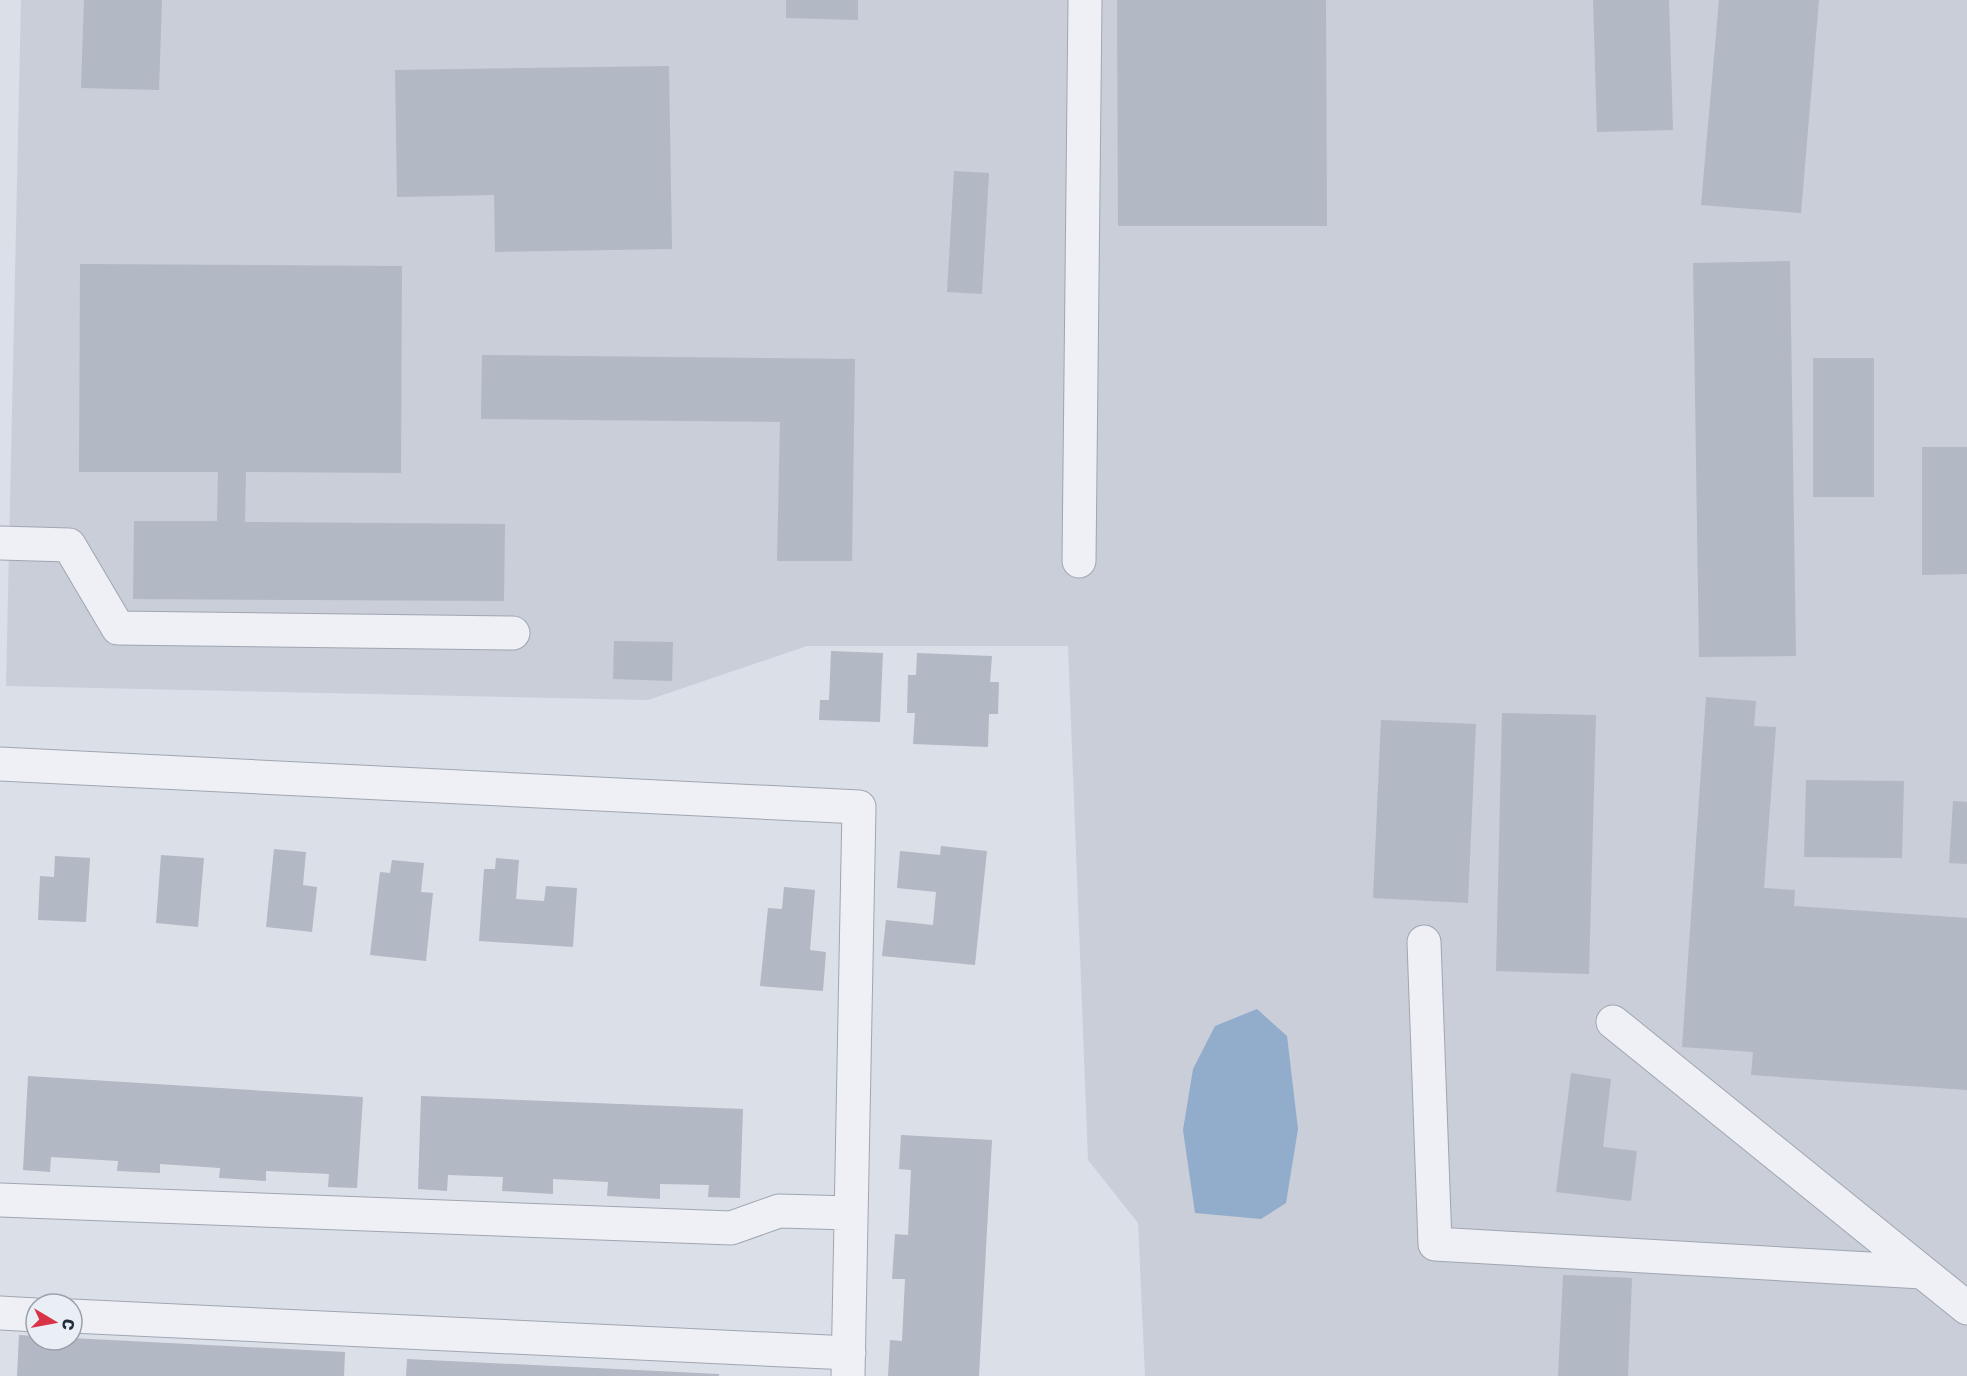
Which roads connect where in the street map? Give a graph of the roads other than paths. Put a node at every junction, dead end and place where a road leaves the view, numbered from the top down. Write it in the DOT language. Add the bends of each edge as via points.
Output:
graph roads {
  1 [pos="1085,0"];
  2 [pos="0,543"];
  3 [pos="1079,561"];
  4 [pos="513,633"];
  5 [pos="0,764"];
  6 [pos="1424,942"];
  7 [pos="1613,1022"];
  8 [pos="0,1200"];
  9 [pos="851,1213"];
  10 [pos="1923,1272"];
  11 [pos="1967,1308"];
  12 [pos="0,1313"];
  13 [pos="24,1314"];
  14 [pos="84,1318"];
  15 [pos="848,1364"];
  1 -- 3 [label="street"];
  2 -- 4 [label="street" via="69,545 118,628"];
  5 -- 9 [label="street" via="859,807"];
  6 -- 10 [label="street" via="1435,1244"];
  7 -- 10 [label="street"];
  8 -- 9 [label="street" via="731,1228 779,1211"];
  9 -- 15 [label="street"];
  10 -- 11 [label="street"];
  12 -- 13 [label="street"];
  14 -- 15 [label="street"];
}
